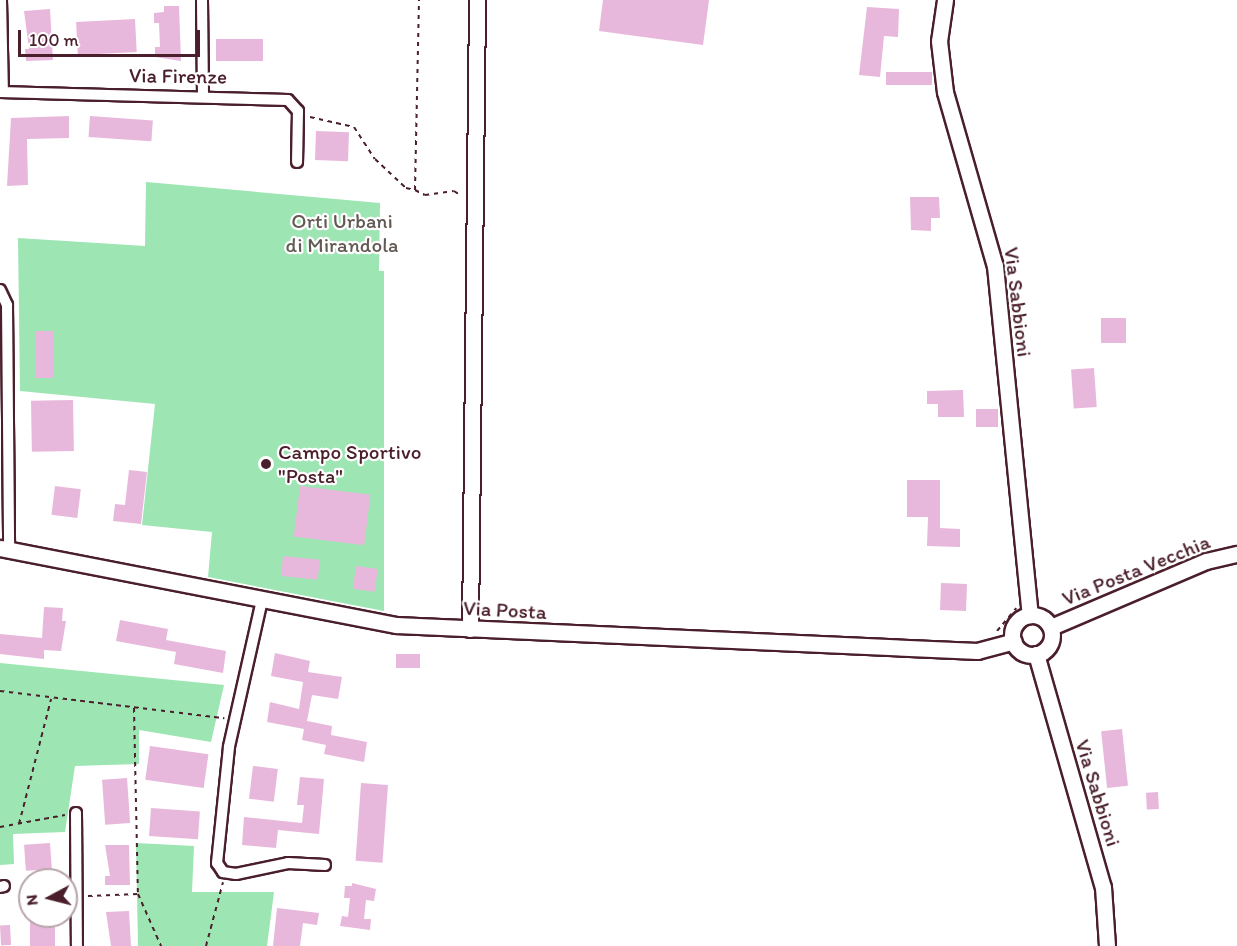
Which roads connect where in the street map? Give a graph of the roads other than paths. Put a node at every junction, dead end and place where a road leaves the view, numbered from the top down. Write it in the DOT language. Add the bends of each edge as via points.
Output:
graph roads {
  1 [pos="0,0"];
  2 [pos="202,0"];
  3 [pos="477,0"];
  4 [pos="945,0"];
  5 [pos="1,92"];
  6 [pos="203,96"];
  7 [pos="297,162"];
  8 [pos="1,290"];
  9 [pos="4,389"];
  10 [pos="5,549"];
  11 [pos="1237,554"];
  12 [pos="262,600"];
  13 [pos="1030,615"];
  14 [pos="1050,627"];
  15 [pos="470,629"];
  16 [pos="1014,641"];
  17 [pos="1036,654"];
  18 [pos="76,813"];
  19 [pos="325,865"];
  20 [pos="77,946"];
  21 [pos="1107,946"];
  1 -- 5 [label="street"];
  2 -- 6 [label="street"];
  3 -- 15 [label="street"];
  4 -- 13 [label="street, Via Sabbioni" via="939,41 945,92 995,266"];
  5 -- 6 [label="street, Via Firenze"];
  6 -- 7 [label="street, Via Firenze" via="288,100 297,106"];
  8 -- 9 [label="street" via="7,305"];
  9 -- 10 [label="street"];
  10 -- 12 [label="street, Via Posta"];
  11 -- 14 [label="street, Via Posta Vecchia" via="1197,565"];
  12 -- 15 [label="street, Via Posta" via="379,623"];
  12 -- 19 [label="street" via="236,719 217,863 226,873 247,874 288,862"];
  13 -- 14 [label="street" via="1042,618"];
  13 -- 16 [label="street" via="1014,627"];
  14 -- 17 [label="street" via="1051,641"];
  15 -- 16 [label="street, Via Posta" via="977,651"];
  16 -- 17 [label="street" via="1022,652"];
  17 -- 21 [label="street, Via Sabbioni" via="1103,887"];
  18 -- 20 [label="street"];
}
